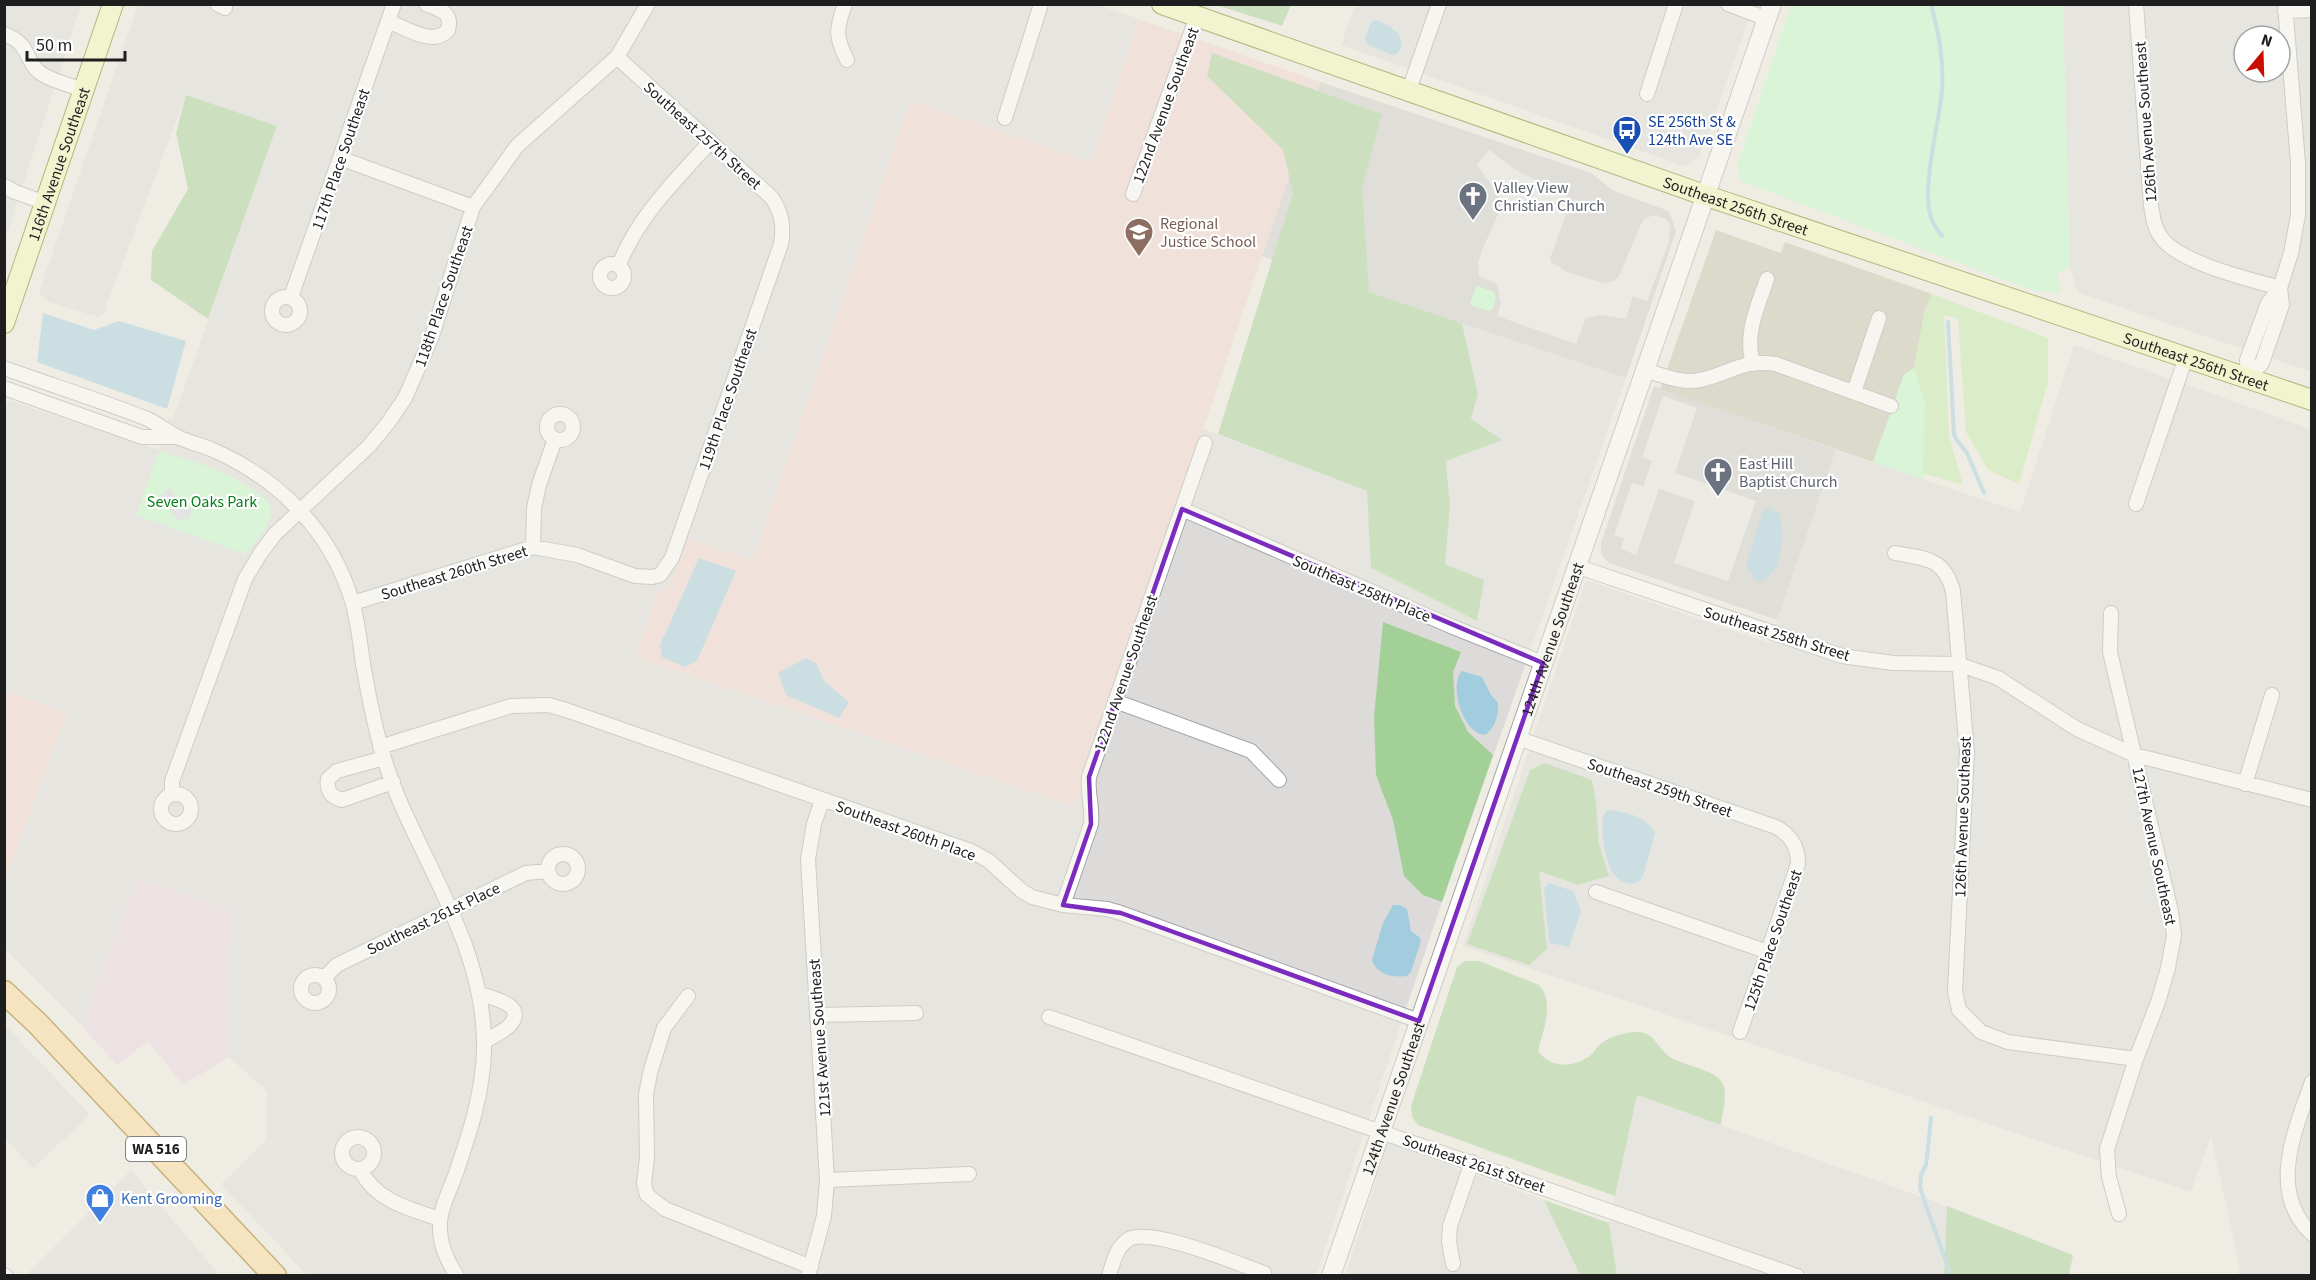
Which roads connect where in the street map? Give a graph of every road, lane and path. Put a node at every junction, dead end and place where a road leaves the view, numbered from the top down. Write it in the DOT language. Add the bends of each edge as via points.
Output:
graph roads {
  1 [pos="113,4"];
  2 [pos="394,4"];
  3 [pos="426,4"];
  4 [pos="648,4"];
  5 [pos="845,4"];
  6 [pos="1041,4"];
  7 [pos="1162,4"];
  8 [pos="1439,4"];
  9 [pos="1676,4"];
  10 [pos="1728,4"];
  11 [pos="2136,4"];
  12 [pos="2285,8"];
  13 [pos="2312,10"];
  14 [pos="1769,12"];
  15 [pos="1197,16"];
  16 [pos="388,21"];
  17 [pos="4,34"];
  18 [pos="617,57"];
  19 [pos="847,60"];
  20 [pos="84,90"];
  21 [pos="1409,90"];
  22 [pos="1647,94"];
  23 [pos="1005,118"];
  24 [pos="710,142"];
  25 [pos="340,158"];
  26 [pos="2305,163"];
  27 [pos="4,186"];
  28 [pos="1133,194"];
  29 [pos="1707,196"];
  30 [pos="45,203"];
  31 [pos="473,207"];
  32 [pos="782,219"];
  33 [pos="619,265"];
  34 [pos="1767,279"];
  35 [pos="2280,288"];
  36 [pos="291,297"];
  37 [pos="1879,318"];
  38 [pos="4,323"];
  39 [pos="2186,357"];
  40 [pos="1753,363"];
  41 [pos="4,368"];
  42 [pos="1645,370"];
  43 [pos="2248,378"];
  44 [pos="4,388"];
  45 [pos="1854,392"];
  46 [pos="2312,400"];
  47 [pos="1891,406"];
  48 [pos="178,438"];
  49 [pos="555,439"];
  50 [pos="1205,443"];
  51 [pos="2136,504"];
  52 [pos="1182,509"];
  53 [pos="302,510"];
  54 [pos="533,547"];
  55 [pos="1894,553"];
  56 [pos="1576,566"];
  57 [pos="660,575"];
  58 [pos="353,603"];
  59 [pos="2111,613"];
  60 [pos="1543,663"];
  61 [pos="1958,664"];
  62 [pos="2272,694"];
  63 [pos="1115,701"];
  64 [pos="1517,738"];
  65 [pos="382,753"];
  66 [pos="2135,754"];
  67 [pos="1279,780"];
  68 [pos="393,782"];
  69 [pos="2245,784"];
  70 [pos="172,794"];
  71 [pos="822,800"];
  72 [pos="2312,800"];
  73 [pos="1795,847"];
  74 [pos="548,871"];
  75 [pos="1596,892"];
  76 [pos="1063,905"];
  77 [pos="452,908"];
  78 [pos="1768,952"];
  79 [pos="324,978"];
  80 [pos="4,992"];
  81 [pos="480,994"];
  82 [pos="688,996"];
  83 [pos="916,1013"];
  84 [pos="818,1015"];
  85 [pos="1049,1017"];
  86 [pos="1419,1021"];
  87 [pos="1740,1032"];
  88 [pos="484,1042"];
  89 [pos="2136,1059"];
  90 [pos="2312,1082"];
  91 [pos="1382,1131"];
  92 [pos="1472,1162"];
  93 [pos="360,1169"];
  94 [pos="969,1174"];
  95 [pos="827,1180"];
  96 [pos="2119,1214"];
  97 [pos="440,1219"];
  98 [pos="2312,1234"];
  99 [pos="1453,1264"];
  100 [pos="809,1271"];
  101 [pos="1264,1273"];
  102 [pos="275,1275"];
  103 [pos="457,1275"];
  104 [pos="1109,1275"];
  105 [pos="1331,1275"];
  106 [pos="1797,1275"];
  1 -- 20 [label="main road, 116th Avenue Southeast"];
  2 -- 16 [label="street, 117th Place Southeast"];
  3 -- 16 [label="street" via="449,17 448,30 441,36 431,38"];
  4 -- 18 [label="street, 118th Place Southeast"];
  5 -- 19 [label="street" via="837,32"];
  6 -- 23 [label="street"];
  7 -- 15 [label="main road, Southeast 256th Street"];
  8 -- 21 [label="street"];
  9 -- 22 [label="street"];
  10 -- 14 [label="street"];
  11 -- 35 [label="street, 126th Avenue Southeast" via="2151,206 2161,238 2203,264"];
  12 -- 13 [label="street"];
  12 -- 26 [label="street"];
  14 -- 29 [label="street, 124th Avenue Southeast"];
  15 -- 21 [label="main road, Southeast 256th Street"];
  15 -- 28 [label="street, 122nd Avenue Southeast"];
  16 -- 25 [label="street, 117th Place Southeast"];
  17 -- 20 [label="street" via="20,42 38,70"];
  18 -- 24 [label="street, Southeast 257th Street"];
  18 -- 31 [label="street, 118th Place Southeast" via="517,146"];
  20 -- 30 [label="main road, 116th Avenue Southeast"];
  21 -- 29 [label="main road, Southeast 256th Street"];
  24 -- 32 [label="street, Southeast 257th Street" via="771,197"];
  24 -- 33 [label="street" via="641,220"];
  25 -- 31 [label="street"];
  25 -- 36 [label="street, 117th Place Southeast"];
  26 -- 35 [label="street" via="2291,253"];
  27 -- 30 [label="street"];
  29 -- 39 [label="main road, Southeast 256th Street"];
  29 -- 42 [label="street, 124th Avenue Southeast"];
  30 -- 38 [label="main road, 116th Avenue Southeast"];
  31 -- 53 [label="street, 118th Place Southeast" via="432,336 405,398 369,446"];
  32 -- 57 [label="street, 119th Place Southeast" via="781,244 672,558"];
  34 -- 40 [label="street" via="1750,333"];
  35 -- 43 [label="street" via="2268,303 2247,360"];
  37 -- 45 [label="street"];
  39 -- 43 [label="main road, Southeast 256th Street"];
  39 -- 51 [label="street"];
  40 -- 42 [label="street" via="1695,381"];
  40 -- 45 [label="street" via="1776,364"];
  41 -- 48 [label="street" via="149,419"];
  42 -- 56 [label="street, 124th Avenue Southeast"];
  43 -- 46 [label="main road, Southeast 256th Street"];
  44 -- 48 [label="street" via="142,437"];
  45 -- 47 [label="street"];
  48 -- 53 [label="street" via="214,450 268,483"];
  49 -- 54 [label="street" via="534,508"];
  50 -- 52 [label="street, 122nd Avenue Southeast"];
  52 -- 60 [label="street, Southeast 258th Place"];
  52 -- 63 [label="street, 122nd Avenue Southeast"];
  53 -- 58 [label="street" via="340,568"];
  53 -- 70 [label="street, 118th Place Southeast" via="275,534 245,579 172,781"];
  54 -- 57 [label="street, Southeast 260th Street" via="577,555 634,576"];
  54 -- 58 [label="street, Southeast 260th Street"];
  55 -- 61 [label="street, 126th Avenue Southeast" via="1932,562 1948,575 1953,591"];
  56 -- 60 [label="street, 124th Avenue Southeast"];
  56 -- 61 [label="street, Southeast 258th Street" via="1842,656 1893,663"];
  58 -- 65 [label="street"];
  59 -- 66 [label="street, 127th Avenue Southeast" via="2110,652"];
  60 -- 64 [label="street, 124th Avenue Southeast"];
  61 -- 66 [label="street, Southeast 258th Street" via="1998,678 2077,729"];
  61 -- 89 [label="street, 126th Avenue Southeast" via="1967,752 1955,991 1959,1010 1981,1032 2008,1042"];
  62 -- 69 [label="street"];
  63 -- 67 [label="street" via="1251,751"];
  63 -- 76 [label="street, 122nd Avenue Southeast" via="1089,777 1091,824"];
  64 -- 73 [label="street, Southeast 259th Street" via="1776,827 1786,833"];
  64 -- 86 [label="street, 124th Avenue Southeast"];
  65 -- 68 [label="street"];
  65 -- 68 [label="street, Southeast 260th Place" via="336,771 328,779 328,790 342,800"];
  65 -- 71 [label="street, Southeast 260th Place" via="511,706 549,705"];
  66 -- 69 [label="street, Southeast 258th Street"];
  66 -- 89 [label="street, 127th Avenue Southeast" via="2174,935 2158,1002"];
  68 -- 77 [label="street"];
  69 -- 72 [label="street, Southeast 258th Street"];
  71 -- 76 [label="street, Southeast 260th Place" via="971,851 989,861 1022,891"];
  71 -- 84 [label="street, 121st Avenue Southeast" via="808,859"];
  73 -- 78 [label="street, 125th Place Southeast" via="1798,864"];
  74 -- 77 [label="street, Southeast 261st Place" via="526,873"];
  75 -- 78 [label="street"];
  76 -- 86 [label="street, Southeast 260th Place" via="1121,913"];
  77 -- 79 [label="street, Southeast 261st Place" via="337,965"];
  77 -- 81 [label="street"];
  78 -- 87 [label="street, 125th Place Southeast"];
  80 -- 102 [label="main road, WA 516"];
  81 -- 88 [label="street"];
  81 -- 88 [label="street" via="505,1001 514,1013 510,1026"];
  82 -- 100 [label="street" via="664,1029 650,1073 646,1095 647,1195 665,1209"];
  83 -- 84 [label="street"];
  84 -- 95 [label="street, 121st Avenue Southeast"];
  85 -- 91 [label="street, Southeast 261st Street"];
  86 -- 91 [label="street, 124th Avenue Southeast"];
  88 -- 97 [label="street" via="482,1084 475,1117"];
  89 -- 96 [label="street, 127th Avenue Southeast" via="2107,1149 2109,1177"];
  90 -- 98 [label="street" via="2292,1138 2288,1184 2294,1209"];
  91 -- 92 [label="street, Southeast 261st Street"];
  91 -- 105 [label="street, 124th Avenue Southeast"];
  92 -- 99 [label="street" via="1450,1226"];
  92 -- 106 [label="street, Southeast 261st Street"];
  93 -- 97 [label="street" via="374,1190 387,1199"];
  94 -- 95 [label="street"];
  95 -- 100 [label="street, 121st Avenue Southeast" via="824,1216"];
  97 -- 103 [label="street" via="445,1258"];
  101 -- 104 [label="street" via="1159,1238 1137,1237 1117,1254"];
}
